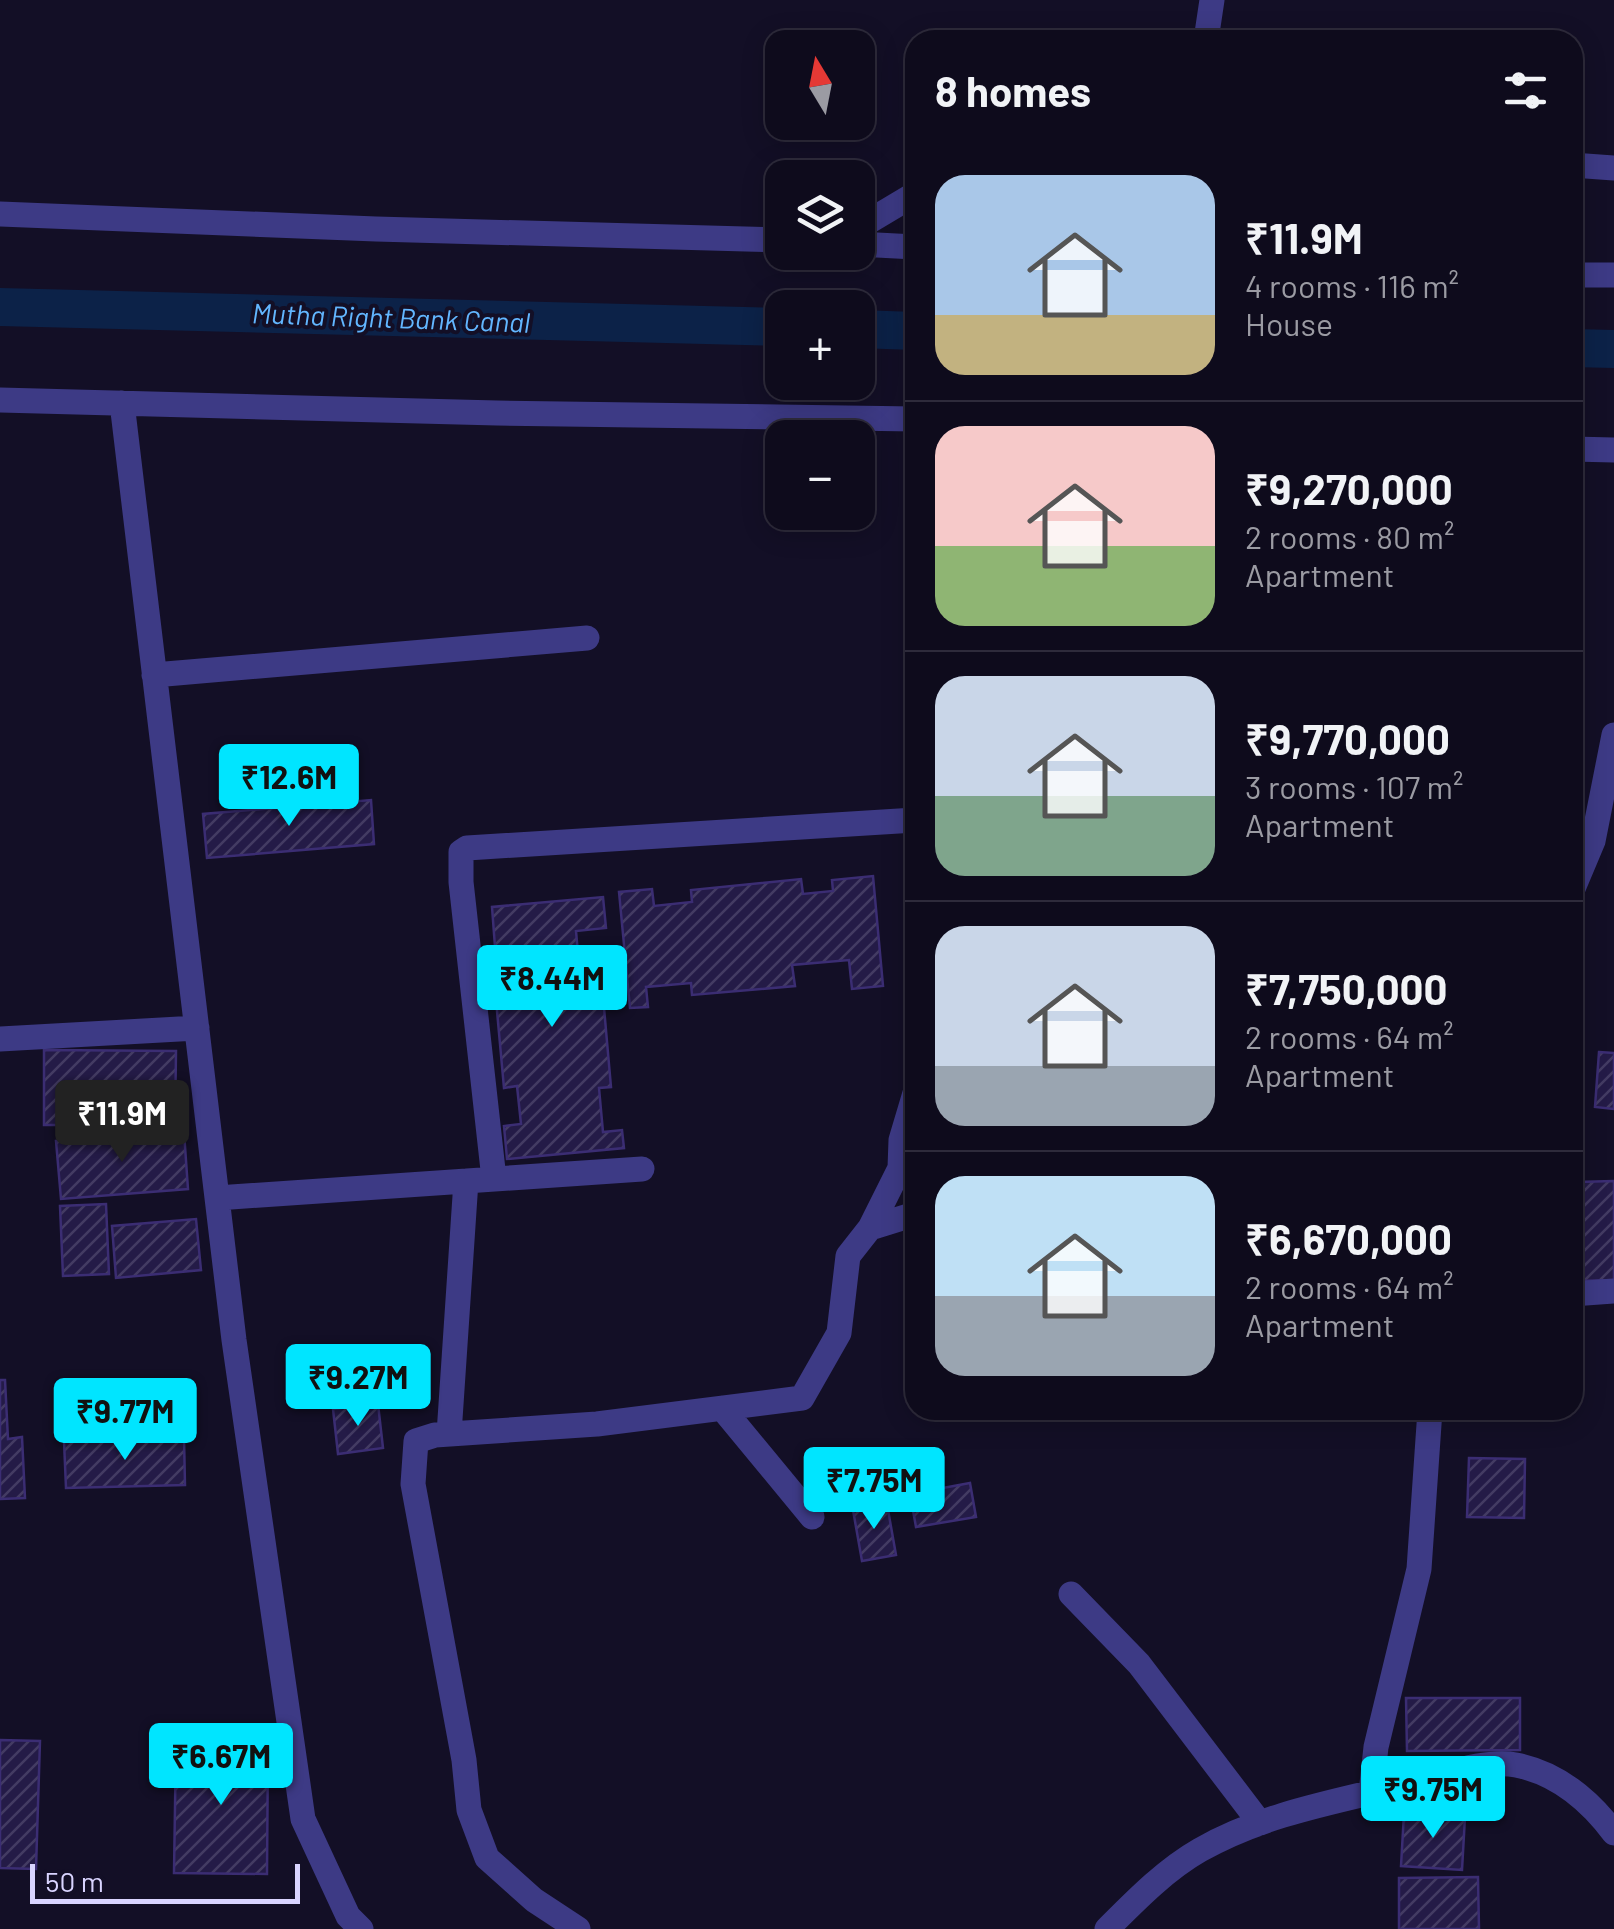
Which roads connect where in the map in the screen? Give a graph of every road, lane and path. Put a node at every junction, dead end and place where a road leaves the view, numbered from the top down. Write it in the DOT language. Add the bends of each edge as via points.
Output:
graph roads {
  1 [pos="1212,0"];
  2 [pos="1208,30"];
  3 [pos="1583,165"];
  4 [pos="1614,168"];
  5 [pos="905,200"];
  6 [pos="0,206"];
  7 [pos="0,214"];
  8 [pos="30,215"];
  9 [pos="875,218"];
  10 [pos="765,239"];
  11 [pos="875,245"];
  12 [pos="905,246"];
  13 [pos="1583,275"];
  14 [pos="1614,275"];
  15 [pos="0,400"];
  16 [pos="122,403"];
  17 [pos="905,419"];
  18 [pos="1583,449"];
  19 [pos="1614,450"];
  20 [pos="587,638"];
  21 [pos="154,676"];
  22 [pos="1614,735"];
  23 [pos="905,821"];
  24 [pos="1583,864"];
  25 [pos="196,1028"];
  26 [pos="0,1040"];
  27 [pos="905,1124"];
  28 [pos="642,1169"];
  29 [pos="494,1179"];
  30 [pos="466,1181"];
  31 [pos="217,1198"];
  32 [pos="905,1217"];
  33 [pos="870,1228"];
  34 [pos="1614,1291"];
  35 [pos="1583,1293"];
  36 [pos="722,1408"];
  37 [pos="1429,1420"];
  38 [pos="449,1434"];
  39 [pos="812,1517"];
  40 [pos="1070,1594"];
  41 [pos="1371,1793"];
  42 [pos="1260,1823"];
  43 [pos="1614,1834"];
  44 [pos="361,1929"];
  45 [pos="578,1929"];
  46 [pos="1107,1929"];
  1 -- 2 [label="street"];
  3 -- 4 [label="street"];
  5 -- 9 [label="street"];
  6 -- 8 [label="street"];
  7 -- 8 [label="street"];
  8 -- 10 [label="street"];
  11 -- 12 [label="street"];
  13 -- 14 [label="street"];
  15 -- 16 [label="street"];
  16 -- 17 [label="street"];
  16 -- 21 [label="street"];
  18 -- 19 [label="street"];
  20 -- 21 [label="street"];
  21 -- 25 [label="street"];
  22 -- 24 [label="street"];
  23 -- 29 [label="street" via="461,852"];
  25 -- 26 [label="street"];
  25 -- 31 [label="street"];
  27 -- 33 [label="street" via="900,1168"];
  28 -- 29 [label="street"];
  29 -- 30 [label="street"];
  30 -- 31 [label="street"];
  30 -- 38 [label="street"];
  31 -- 44 [label="street" via="303,1819 348,1916"];
  32 -- 33 [label="street"];
  33 -- 36 [label="street" via="848,1256 839,1333 802,1398"];
  34 -- 35 [label="street"];
  36 -- 38 [label="street"];
  36 -- 39 [label="street"];
  37 -- 41 [label="street" via="1420,1569"];
  38 -- 45 [label="street" via="416,1442 413,1484 470,1810 487,1858"];
  40 -- 42 [label="street" via="1139,1664"];
  41 -- 42 [label="street"];
  41 -- 43 [label="street" via="1513,1764 1573,1790"];
  42 -- 46 [label="street" via="1196,1852"];
}
